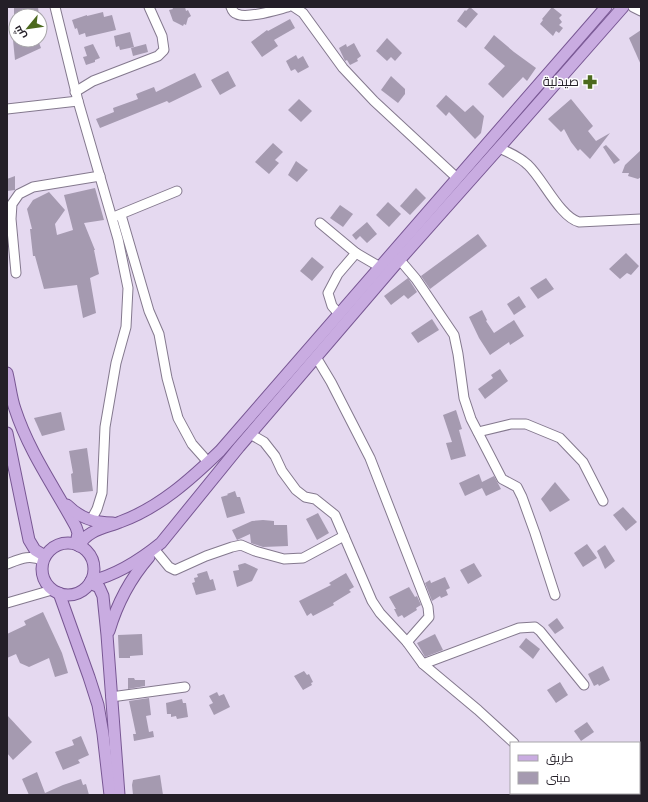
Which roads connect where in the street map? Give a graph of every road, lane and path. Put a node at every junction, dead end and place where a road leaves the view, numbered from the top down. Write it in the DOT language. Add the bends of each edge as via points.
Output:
graph roads {
  1 [pos="55,7"];
  2 [pos="149,7"];
  3 [pos="230,7"];
  4 [pos="288,7"];
  5 [pos="294,7"];
  6 [pos="606,7"];
  7 [pos="623,7"];
  8 [pos="633,7"];
  9 [pos="641,11"];
  10 [pos="75,92"];
  11 [pos="78,101"];
  12 [pos="7,109"];
  13 [pos="499,148"];
  14 [pos="100,176"];
  15 [pos="457,178"];
  16 [pos="177,191"];
  17 [pos="121,215"];
  18 [pos="112,218"];
  19 [pos="641,219"];
  20 [pos="320,223"];
  21 [pos="356,253"];
  22 [pos="400,260"];
  23 [pos="380,267"];
  24 [pos="16,273"];
  25 [pos="339,314"];
  26 [pos="316,357"];
  27 [pos="7,373"];
  28 [pos="478,432"];
  29 [pos="7,433"];
  30 [pos="250,434"];
  31 [pos="230,440"];
  32 [pos="239,447"];
  33 [pos="208,462"];
  34 [pos="59,497"];
  35 [pos="603,501"];
  36 [pos="91,520"];
  37 [pos="121,522"];
  38 [pos="344,536"];
  39 [pos="77,545"];
  40 [pos="158,547"];
  41 [pos="44,559"];
  42 [pos="7,564"];
  43 [pos="90,582"];
  44 [pos="55,591"];
  45 [pos="555,595"];
  46 [pos="7,603"];
  47 [pos="107,635"];
  48 [pos="407,642"];
  49 [pos="423,664"];
  50 [pos="584,685"];
  51 [pos="184,687"];
  52 [pos="112,697"];
  53 [pos="513,742"];
  54 [pos="110,795"];
  55 [pos="119,795"];
  1 -- 10 [label="street"];
  2 -- 10 [label="street" via="162,36 164,50 158,56 93,81"];
  3 -- 4 [label="street" via="234,14 241,16"];
  5 -- 15 [label="street" via="303,13 343,68 374,101"];
  6 -- 15 [label="main road"];
  7 -- 13 [label="main road"];
  8 -- 9 [label="street"];
  10 -- 11 [label="street"];
  11 -- 12 [label="street"];
  11 -- 14 [label="street"];
  13 -- 19 [label="street" via="514,154 528,165 558,205 575,221"];
  13 -- 22 [label="main road"];
  14 -- 18 [label="street"];
  14 -- 24 [label="street" via="33,187 19,194 12,204 11,219"];
  15 -- 23 [label="main road"];
  16 -- 17 [label="street"];
  17 -- 18 [label="street"];
  17 -- 33 [label="street" via="158,334 178,418 192,444"];
  18 -- 36 [label="street" via="128,288 128,306 105,427 102,493"];
  20 -- 21 [label="street"];
  21 -- 23 [label="street"];
  21 -- 25 [label="street" via="338,274 328,293 332,306"];
  22 -- 26 [label="main road"];
  22 -- 28 [label="street" via="416,279 454,336 464,398"];
  23 -- 25 [label="main road"];
  25 -- 31 [label="main road"];
  26 -- 30 [label="main road"];
  26 -- 48 [label="street" via="370,458 428,607 429,617"];
  27 -- 34 [label="main road" via="15,409 27,440"];
  28 -- 35 [label="street" via="511,424 526,424 560,438 583,462"];
  28 -- 45 [label="street" via="502,479 517,487 522,497"];
  29 -- 41 [label="main road" via="29,540"];
  30 -- 32 [label="main road"];
  30 -- 38 [label="street" via="264,442 296,490 306,497 315,499 335,515"];
  31 -- 32 [label="main road"];
  31 -- 33 [label="main road"];
  32 -- 40 [label="main road"];
  33 -- 37 [label="main road" via="161,501"];
  34 -- 36 [label="main road" via="73,511"];
  34 -- 39 [label="main road" via="76,527"];
  36 -- 37 [label="main road" via="105,523"];
  37 -- 39 [label="main road" via="90,533"];
  38 -- 40 [label="street" via="303,558 284,559 241,545 206,556 175,570 169,567"];
  38 -- 48 [label="street" via="372,600 380,613"];
  39 -- 41 [label="main road" via="58,545 49,551"];
  39 -- 43 [label="main road" via="87,552 92,561"];
  40 -- 43 [label="main road" via="111,575"];
  40 -- 47 [label="main road" via="143,563 128,586"];
  41 -- 42 [label="street" via="28,557"];
  41 -- 44 [label="main road" via="43,576 48,586"];
  43 -- 44 [label="main road" via="78,593 69,595"];
  43 -- 47 [label="main road" via="98,587 103,596"];
  44 -- 46 [label="street"];
  44 -- 54 [label="main road" via="98,705"];
  47 -- 52 [label="main road"];
  48 -- 49 [label="street"];
  49 -- 50 [label="street" via="519,628 535,627"];
  49 -- 53 [label="street"];
  51 -- 52 [label="street"];
  52 -- 55 [label="main road"];
}
